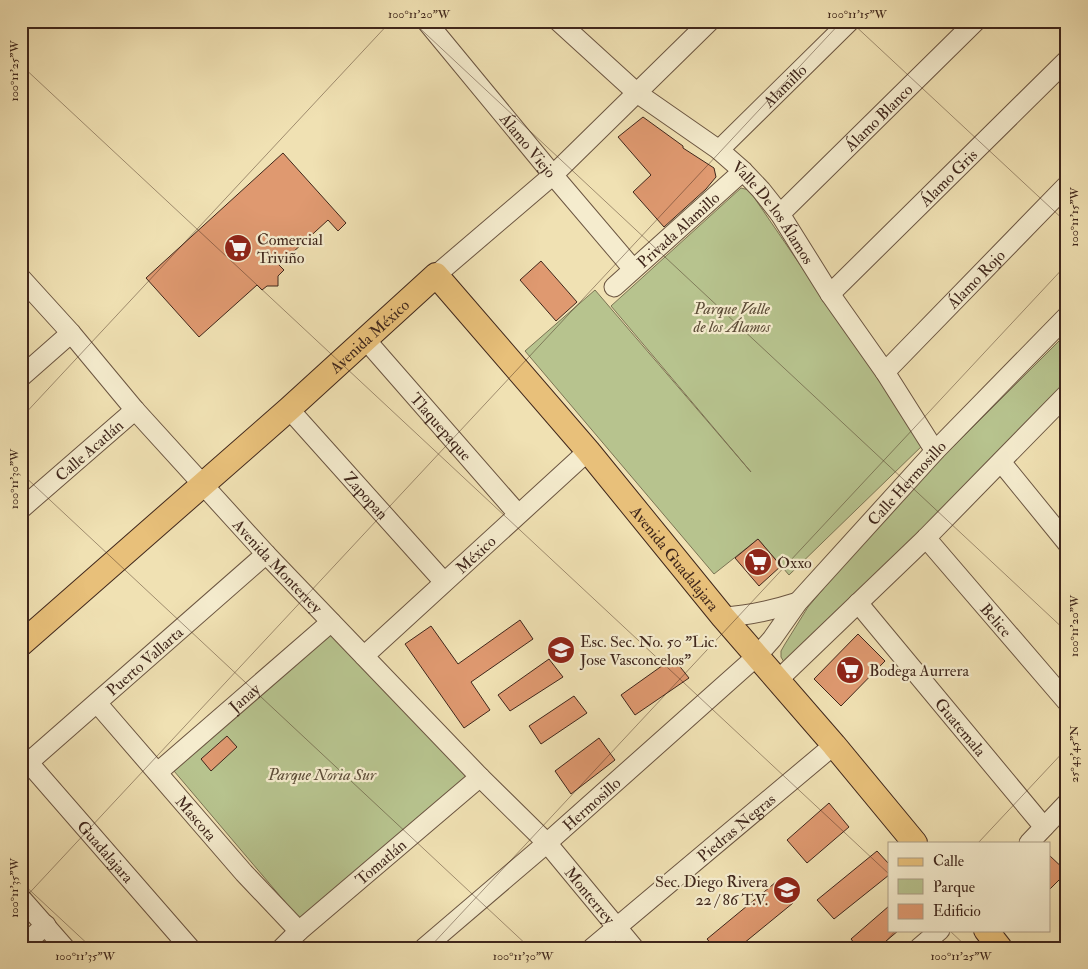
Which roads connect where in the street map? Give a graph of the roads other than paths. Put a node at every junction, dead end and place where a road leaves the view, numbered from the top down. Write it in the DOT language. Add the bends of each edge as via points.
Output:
graph roads {
  1 [pos="426,21"];
  2 [pos="710,21"];
  3 [pos="850,21"];
  4 [pos="976,21"];
  5 [pos="565,24"];
  6 [pos="1067,60"];
  7 [pos="637,93"];
  8 [pos="719,150"];
  9 [pos="743,171"];
  10 [pos="553,175"];
  11 [pos="1067,185"];
  12 [pos="780,214"];
  13 [pos="633,270"];
  14 [pos="436,275"];
  15 [pos="21,278"];
  16 [pos="614,287"];
  17 [pos="830,294"];
  18 [pos="405,303"];
  19 [pos="468,312"];
  20 [pos="1067,316"];
  21 [pos="71,333"];
  22 [pos="365,339"];
  23 [pos="885,372"];
  24 [pos="21,377"];
  25 [pos="1066,396"];
  26 [pos="289,409"];
  27 [pos="135,410"];
  28 [pos="588,451"];
  29 [pos="935,451"];
  30 [pos="1001,462"];
  31 [pos="203,484"];
  32 [pos="21,509"];
  33 [pos="518,514"];
  34 [pos="926,538"];
  35 [pos="1067,543"];
  36 [pos="266,554"];
  37 [pos="444,582"];
  38 [pos="798,602"];
  39 [pos="858,603"];
  40 [pos="723,618"];
  41 [pos="331,622"];
  42 [pos="21,644"];
  43 [pos="364,656"];
  44 [pos="757,656"];
  45 [pos="778,680"];
  46 [pos="1067,702"];
  47 [pos="96,703"];
  48 [pos="834,745"];
  49 [pos="24,762"];
  50 [pos="158,772"];
  51 [pos="480,777"];
  52 [pos="1067,803"];
  53 [pos="1044,827"];
  54 [pos="914,842"];
  55 [pos="1030,842"];
  56 [pos="547,843"];
  57 [pos="21,898"];
  58 [pos="46,925"];
  59 [pos="616,927"];
  60 [pos="299,931"];
  61 [pos="938,932"];
  62 [pos="988,932"];
  63 [pos="21,947"];
  64 [pos="65,948"];
  65 [pos="190,948"];
  66 [pos="282,948"];
  67 [pos="424,948"];
  68 [pos="592,948"];
  69 [pos="634,948"];
  70 [pos="919,948"];
  71 [pos="1000,948"];
  1 -- 10 [label="street, Álamo Viejo"];
  2 -- 7 [label="street, Avenida México"];
  3 -- 8 [label="street, Alamillo"];
  4 -- 12 [label="street, Álamo Blanco"];
  5 -- 7 [label="street, Valle De los Álamos"];
  6 -- 17 [label="street, Álamo Gris"];
  7 -- 8 [label="street, Valle De los Álamos"];
  7 -- 10 [label="street, Avenida México"];
  8 -- 9 [label="street, Valle De los Álamos"];
  9 -- 12 [label="street, Valle De los Álamos"];
  9 -- 13 [label="street, Privada Alamillo"];
  10 -- 13 [label="street, Álamo Viejo"];
  10 -- 14 [label="street, Avenida México"];
  11 -- 23 [label="street, Álamo Rojo"];
  12 -- 17 [label="street, Valle De los Álamos"];
  13 -- 16 [label="street, Privada Alamillo"];
  14 -- 18 [label="main road, Avenida México"];
  14 -- 19 [label="main road, Avenida Guadalajara"];
  15 -- 21 [label="street, Avenida Monterrey"];
  17 -- 23 [label="street, Valle De los Álamos"];
  18 -- 19 [label="main road" via="428,294 436,295"];
  18 -- 22 [label="main road, Avenida México"];
  19 -- 28 [label="main road, Avenida Guadalajara"];
  20 -- 29 [label="street, Calle Hermosillo"];
  21 -- 24 [label="street"];
  21 -- 27 [label="street, Avenida Monterrey"];
  22 -- 26 [label="main road, Avenida México"];
  22 -- 33 [label="street, Tlaquepaque"];
  23 -- 29 [label="street, Valle De los Álamos"];
  25 -- 30 [label="street"];
  26 -- 31 [label="main road, Avenida México"];
  26 -- 37 [label="street, Zapopan"];
  27 -- 31 [label="street, Avenida Monterrey"];
  27 -- 32 [label="street, Calle Acatlán"];
  28 -- 33 [label="street, México"];
  28 -- 40 [label="main road, Avenida Guadalajara"];
  29 -- 38 [label="street, Calle Hermosillo"];
  30 -- 34 [label="street"];
  30 -- 35 [label="street"];
  31 -- 36 [label="street, Avenida Monterrey"];
  31 -- 42 [label="main road, Avenida México"];
  33 -- 37 [label="street, México"];
  34 -- 39 [label="street"];
  34 -- 46 [label="street, Belice"];
  36 -- 41 [label="street, Avenida Monterrey"];
  36 -- 47 [label="street, Puerto Vallarta"];
  37 -- 43 [label="street, México"];
  38 -- 40 [label="street" via="756,614"];
  38 -- 44 [label="street, Calle Hermosillo"];
  39 -- 45 [label="street"];
  39 -- 53 [label="street, Guatemala"];
  40 -- 44 [label="main road, Avenida Guadalajara"];
  41 -- 43 [label="street, Avenida Monterrey"];
  41 -- 50 [label="street, Janay"];
  43 -- 51 [label="street, Avenida Monterrey"];
  44 -- 45 [label="main road, Avenida Guadalajara"];
  44 -- 56 [label="street, Hermosillo"];
  45 -- 48 [label="main road, Avenida Guadalajara"];
  47 -- 49 [label="street, Puerto Vallarta"];
  47 -- 50 [label="street, Mascota"];
  48 -- 54 [label="main road, Avenida Guadalajara"];
  48 -- 59 [label="street, Piedras Negras"];
  49 -- 65 [label="street, Guadalajara"];
  50 -- 60 [label="street, Mascota" via="244,873"];
  51 -- 56 [label="street, Avenida Monterrey"];
  51 -- 60 [label="street, Tomatlán"];
  52 -- 53 [label="street"];
  53 -- 55 [label="street"];
  56 -- 59 [label="street, Monterrey"];
  56 -- 67 [label="street, Hermosillo"];
  57 -- 58 [label="street"];
  58 -- 63 [label="street"];
  58 -- 64 [label="street"];
  59 -- 68 [label="street, Piedras Negras"];
  59 -- 69 [label="street, Monterrey"];
  60 -- 66 [label="street, Tomatlán"];
  61 -- 70 [label="street"];
  62 -- 71 [label="main road"];
}
